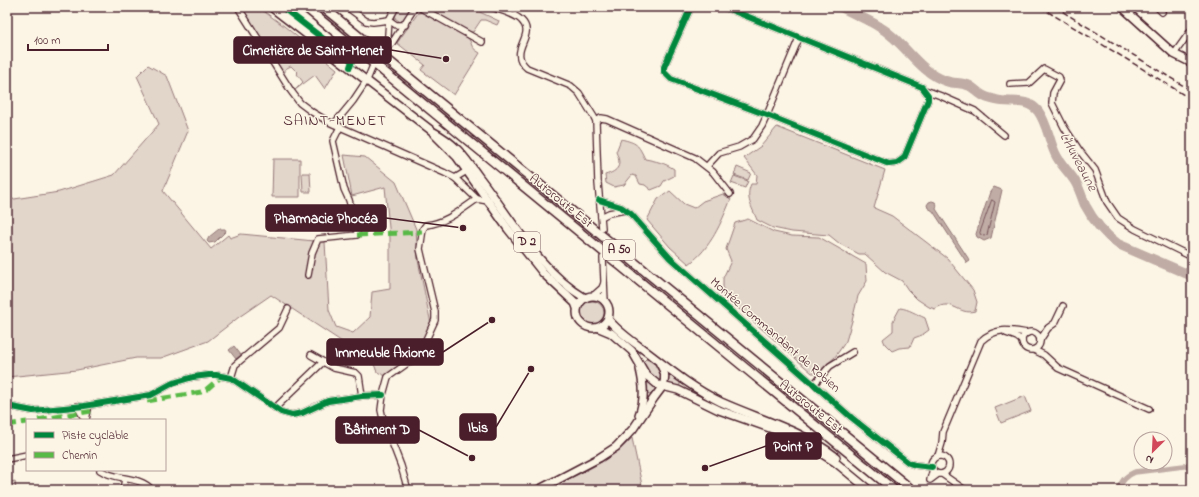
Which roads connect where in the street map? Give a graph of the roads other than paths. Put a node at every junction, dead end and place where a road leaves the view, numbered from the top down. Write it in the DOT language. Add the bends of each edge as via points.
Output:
graph roads {
  1 [pos="238,7"];
  2 [pos="271,7"];
  3 [pos="274,7"];
  4 [pos="305,7"];
  5 [pos="324,7"];
  6 [pos="347,7"];
  7 [pos="396,7"];
  8 [pos="415,7"];
  9 [pos="419,7"];
  10 [pos="492,7"];
  11 [pos="691,7"];
  12 [pos="724,7"];
  13 [pos="1122,7"];
  14 [pos="1157,7"];
  15 [pos="1162,12"];
  16 [pos="283,15"];
  17 [pos="389,20"];
  18 [pos="405,25"];
  19 [pos="1192,29"];
  20 [pos="796,37"];
  21 [pos="482,42"];
  22 [pos="386,50"];
  23 [pos="1174,54"];
  24 [pos="1192,63"];
  25 [pos="366,80"];
  26 [pos="1010,84"];
  27 [pos="925,90"];
  28 [pos="767,115"];
  29 [pos="596,121"];
  30 [pos="337,125"];
  31 [pos="432,131"];
  32 [pos="1004,135"];
  33 [pos="707,166"];
  34 [pos="466,171"];
  35 [pos="479,176"];
  36 [pos="454,178"];
  37 [pos="730,194"];
  38 [pos="477,199"];
  39 [pos="599,200"];
  40 [pos="488,201"];
  41 [pos="626,210"];
  42 [pos="601,217"];
  43 [pos="602,228"];
  44 [pos="1192,257"];
  45 [pos="602,258"];
  46 [pos="308,275"];
  47 [pos="604,282"];
  48 [pos="593,296"];
  49 [pos="585,298"];
  50 [pos="605,302"];
  51 [pos="1063,306"];
  52 [pos="577,308"];
  53 [pos="288,309"];
  54 [pos="608,319"];
  55 [pos="599,328"];
  56 [pos="1048,328"];
  57 [pos="1027,333"];
  58 [pos="1035,333"];
  59 [pos="1022,341"];
  60 [pos="1040,342"];
  61 [pos="978,350"];
  62 [pos="1034,350"];
  63 [pos="852,352"];
  64 [pos="312,355"];
  65 [pos="636,355"];
  66 [pos="1044,355"];
  67 [pos="653,357"];
  68 [pos="323,362"];
  69 [pos="231,378"];
  70 [pos="814,384"];
  71 [pos="663,386"];
  72 [pos="678,390"];
  73 [pos="383,395"];
  74 [pos="362,396"];
  75 [pos="654,398"];
  76 [pos="7,406"];
  77 [pos="83,406"];
  78 [pos="275,408"];
  79 [pos="1149,409"];
  80 [pos="86,419"];
  81 [pos="86,419"];
  82 [pos="637,422"];
  83 [pos="26,455"];
  84 [pos="941,456"];
  85 [pos="7,459"];
  86 [pos="932,466"];
  87 [pos="102,471"];
  88 [pos="942,473"];
  89 [pos="126,479"];
  90 [pos="123,490"];
  91 [pos="152,490"];
  92 [pos="408,490"];
  93 [pos="538,490"];
  94 [pos="870,490"];
  95 [pos="876,490"];
  96 [pos="894,490"];
  97 [pos="912,490"];
  98 [pos="965,490"];
  1 -- 30 [label="street" via="300,103"];
  2 -- 16 [label="main road, D 2"];
  3 -- 16 [label="main road, D 2"];
  4 -- 96 [label="highway, Autoroute Est / A 50"];
  5 -- 97 [label="highway, Autoroute Est / A 50"];
  6 -- 17 [label="street" via="366,20"];
  7 -- 17 [label="street"];
  8 -- 18 [label="street"];
  9 -- 21 [label="street"];
  10 -- 29 [label="street" via="520,20 524,25 526,34 519,53 523,64 575,89"];
  11 -- 28 [label="street" via="664,72 671,78"];
  12 -- 20 [label="street"];
  13 -- 23 [label="main road"];
  14 -- 15 [label="street"];
  16 -- 25 [label="main road, D 2"];
  17 -- 18 [label="street" via="396,25"];
  17 -- 22 [label="street"];
  18 -- 22 [label="street"];
  19 -- 23 [label="street"];
  20 -- 27 [label="street"];
  20 -- 28 [label="street"];
  22 -- 25 [label="street"];
  23 -- 24 [label="main road"];
  25 -- 30 [label="street"];
  25 -- 31 [label="main road, D 2"];
  26 -- 44 [label="street" via="1029,82 1044,69 1059,78 1052,103 1064,127 1095,170 1107,202 1118,218"];
  27 -- 28 [label="street" via="928,100 904,158 897,163 888,164"];
  27 -- 32 [label="street" via="975,111"];
  28 -- 33 [label="street" via="753,140 719,153"];
  29 -- 33 [label="street" via="601,118 607,119 695,158"];
  29 -- 39 [label="street"];
  30 -- 36 [label="street"];
  30 -- 46 [label="street" via="333,142 344,189 358,229 357,235 318,239 312,253"];
  31 -- 34 [label="main road, D 2" via="457,157"];
  31 -- 35 [label="main road, D 2" via="446,139 463,155"];
  33 -- 37 [label="street"];
  34 -- 35 [label="street" via="472,170"];
  34 -- 36 [label="street"];
  34 -- 40 [label="main road, D 2"];
  35 -- 49 [label="main road, D 2" via="544,263 571,290"];
  36 -- 38 [label="street"];
  38 -- 40 [label="street"];
  38 -- 73 [label="street" via="445,220 426,225 423,229 420,249 436,312 435,320 419,356 388,377"];
  39 -- 41 [label="street, Montée Commandant de Robien"];
  39 -- 42 [label="street"];
  40 -- 52 [label="main road, D 2" via="543,273"];
  41 -- 42 [label="street"];
  41 -- 70 [label="street, Montée Commandant de Robien" via="670,258"];
  42 -- 43 [label="street"];
  45 -- 47 [label="street"];
  47 -- 48 [label="street" via="602,288"];
  47 -- 50 [label="street"];
  48 -- 49 [label="main road"];
  48 -- 50 [label="main road"];
  49 -- 52 [label="main road"];
  50 -- 54 [label="main road" via="608,307"];
  51 -- 56 [label="street" via="1055,323"];
  52 -- 55 [label="main road" via="581,324 586,328"];
  53 -- 69 [label="street" via="279,328 235,365"];
  54 -- 55 [label="main road"];
  54 -- 67 [label="main road"];
  55 -- 65 [label="main road" via="612,333"];
  56 -- 58 [label="street"];
  56 -- 60 [label="street"];
  57 -- 58 [label="street"];
  57 -- 59 [label="street"];
  57 -- 61 [label="street" via="998,331 986,337 979,344"];
  58 -- 60 [label="street"];
  59 -- 61 [label="street" via="1012,334 998,334 988,339"];
  59 -- 62 [label="street" via="1026,349"];
  60 -- 62 [label="street"];
  60 -- 66 [label="street"];
  61 -- 84 [label="street" via="943,432"];
  62 -- 66 [label="street"];
  63 -- 70 [label="street, Montée Commandant de Robien" via="830,366"];
  64 -- 68 [label="street"];
  65 -- 71 [label="main road" via="646,375"];
  65 -- 82 [label="main road" via="644,387"];
  66 -- 79 [label="street" via="1058,368"];
  67 -- 71 [label="main road" via="664,371"];
  67 -- 95 [label="main road" via="692,386 720,402 810,439"];
  68 -- 74 [label="street" via="334,368 356,373 359,376"];
  68 -- 78 [label="street"];
  69 -- 77 [label="street" via="216,375 193,377 151,394"];
  69 -- 78 [label="street"];
  70 -- 86 [label="street, Montée Commandant de Robien" via="909,463"];
  71 -- 72 [label="main road"];
  71 -- 75 [label="main road"];
  72 -- 75 [label="main road" via="662,392"];
  72 -- 94 [label="main road" via="719,410 800,440 835,462"];
  73 -- 74 [label="street"];
  73 -- 92 [label="street" via="383,419"];
  74 -- 78 [label="street" via="328,401 292,415"];
  75 -- 82 [label="main road"];
  76 -- 77 [label="street" via="33,411"];
  77 -- 80 [label="street"];
  77 -- 81 [label="street"];
  82 -- 93 [label="main road" via="626,438 609,452"];
  83 -- 85 [label="street"];
  84 -- 86 [label="street, Montée Commandant de Robien"];
  84 -- 88 [label="street" via="948,460 949,464 949,468"];
  86 -- 88 [label="street"];
  86 -- 88 [label="street" via="929,482"];
  87 -- 89 [label="street"];
  88 -- 98 [label="street"];
  89 -- 90 [label="street"];
  89 -- 91 [label="street" via="146,484"];
}
